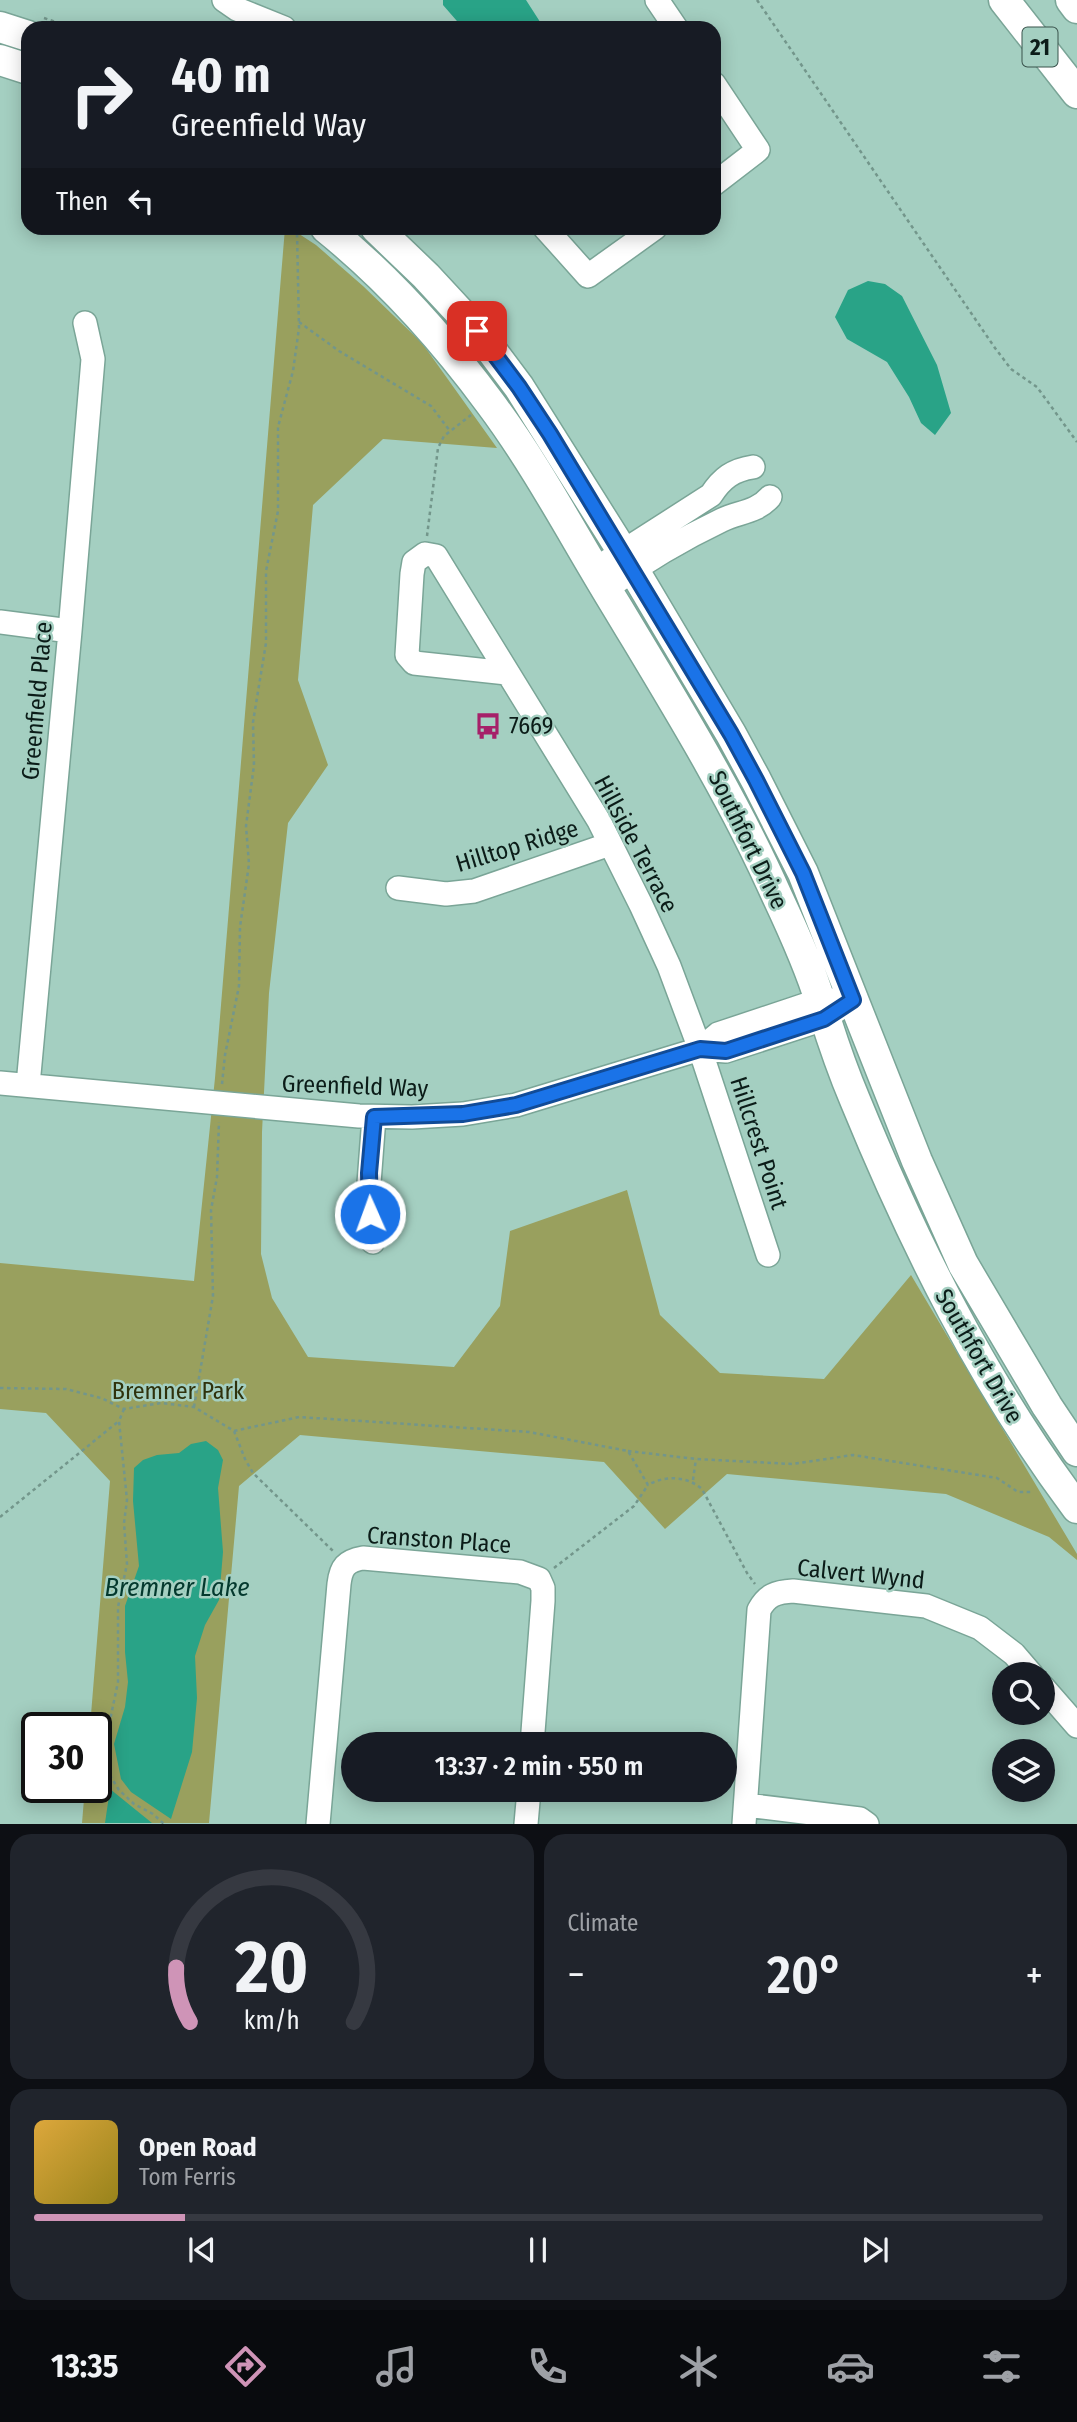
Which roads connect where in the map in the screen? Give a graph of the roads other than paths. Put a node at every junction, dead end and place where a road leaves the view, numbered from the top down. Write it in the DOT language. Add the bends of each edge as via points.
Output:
graph roads {
  1 [pos="224,0"];
  2 [pos="657,0"];
  3 [pos="1004,0"];
  4 [pos="1071,0"];
  5 [pos="259,7"];
  6 [pos="1077,8"];
  7 [pos="276,21"];
  8 [pos="671,21"];
  9 [pos="0,27"];
  10 [pos="21,34"];
  11 [pos="0,60"];
  12 [pos="21,67"];
  13 [pos="1077,93"];
  14 [pos="721,95"];
  15 [pos="721,178"];
  16 [pos="334,235"];
  17 [pos="383,235"];
  18 [pos="551,235"];
  19 [pos="645,235"];
  20 [pos="85,323"];
  21 [pos="753,467"];
  22 [pos="770,497"];
  23 [pos="627,560"];
  24 [pos="600,580"];
  25 [pos="0,622"];
  26 [pos="70,631"];
  27 [pos="507,673"];
  28 [pos="610,844"];
  29 [pos="398,888"];
  30 [pos="853,1000"];
  31 [pos="822,1009"];
  32 [pos="700,1049"];
  33 [pos="0,1083"];
  34 [pos="28,1085"];
  35 [pos="374,1117"];
  36 [pos="373,1242"];
  37 [pos="768,1255"];
  38 [pos="1077,1451"];
  39 [pos="1077,1508"];
  40 [pos="1021,1662"];
  41 [pos="1055,1701"];
  42 [pos="1077,1726"];
  43 [pos="533,1732"];
  44 [pos="528,1802"];
  45 [pos="745,1814"];
  46 [pos="318,1824"];
  47 [pos="526,1824"];
  48 [pos="867,1824"];
  1 -- 5 [label="street" via="237,9"];
  2 -- 8 [label="street"];
  3 -- 13 [label="main road, 21"];
  4 -- 6 [label="main road, 21"];
  5 -- 7 [label="street"];
  9 -- 10 [label="main road"];
  11 -- 12 [label="main road"];
  14 -- 15 [label="street" via="758,149"];
  16 -- 24 [label="main road, Southfort Drive" via="399,293 466,371 524,453"];
  17 -- 23 [label="main road, Southfort Drive" via="477,331 519,387"];
  18 -- 19 [label="street" via="588,276"];
  20 -- 26 [label="street, Greenfield Place" via="93,359"];
  21 -- 23 [label="street" via="723,478 711,495"];
  22 -- 23 [label="street" via="757,508"];
  23 -- 24 [label="street"];
  23 -- 30 [label="main road, Southfort Drive" via="756,780 803,873"];
  24 -- 31 [label="main road, Southfort Drive" via="732,805 777,896"];
  25 -- 26 [label="street"];
  26 -- 34 [label="street, Greenfield Place"];
  27 -- 27 [label="street, Hillside Terrace" via="414,663 407,655 414,562 425,554 436,556"];
  27 -- 28 [label="street, Hillside Terrace"];
  28 -- 29 [label="street, Hilltop Ridge" via="474,891 446,894"];
  28 -- 32 [label="street, Hillside Terrace" via="669,966"];
  30 -- 31 [label="street, Greenfield Way"];
  30 -- 38 [label="main road, Southfort Drive" via="963,1264"];
  31 -- 32 [label="street, Greenfield Way" via="718,1034"];
  31 -- 39 [label="main road, Southfort Drive" via="853,1097 937,1283 1006,1407"];
  32 -- 35 [label="street, Greenfield Way" via="516,1105 463,1114"];
  32 -- 37 [label="street, Hillcrest Point"];
  33 -- 34 [label="street, Greenfield Way"];
  34 -- 35 [label="street, Greenfield Way"];
  35 -- 36 [label="street" via="369,1183"];
  40 -- 45 [label="street, Calvert Wynd" via="980,1629 926,1606 793,1591 765,1598 759,1610"];
  41 -- 42 [label="street"];
  43 -- 46 [label="street, Cranston Place" via="543,1601 539,1579 520,1572 363,1558 346,1563 339,1584"];
  44 -- 47 [label="street"];
  45 -- 48 [label="street" via="860,1819"];
}
